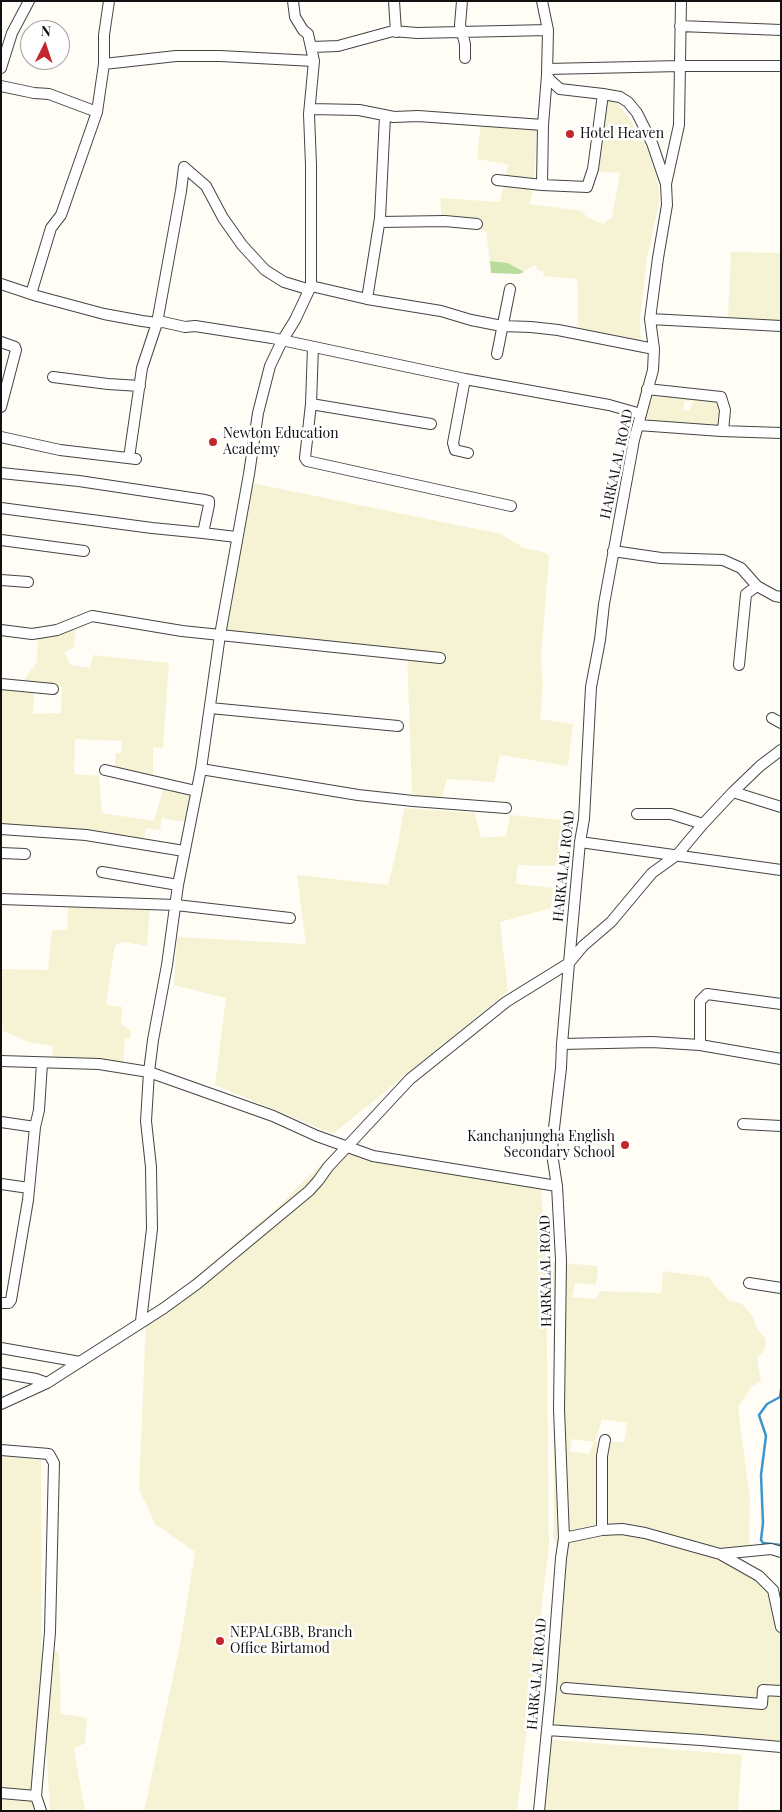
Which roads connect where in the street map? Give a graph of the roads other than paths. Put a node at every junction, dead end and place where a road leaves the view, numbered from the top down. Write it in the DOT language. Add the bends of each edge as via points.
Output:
graph roads {
  1 [pos="29,1"];
  2 [pos="109,1"];
  3 [pos="293,1"];
  4 [pos="394,1"];
  5 [pos="462,1"];
  6 [pos="542,1"];
  7 [pos="681,1"];
  8 [pos="680,26"];
  9 [pos="548,30"];
  10 [pos="781,30"];
  11 [pos="396,32"];
  12 [pos="462,32"];
  13 [pos="312,47"];
  14 [pos="465,58"];
  15 [pos="314,61"];
  16 [pos="104,64"];
  17 [pos="680,66"];
  18 [pos="781,66"];
  19 [pos="1,68"];
  20 [pos="547,72"];
  21 [pos="1,86"];
  22 [pos="603,94"];
  23 [pos="311,109"];
  24 [pos="97,112"];
  25 [pos="385,116"];
  26 [pos="543,125"];
  27 [pos="497,180"];
  28 [pos="666,184"];
  29 [pos="542,185"];
  30 [pos="380,222"];
  31 [pos="477,224"];
  32 [pos="1,284"];
  33 [pos="310,289"];
  34 [pos="510,289"];
  35 [pos="31,294"];
  36 [pos="367,299"];
  37 [pos="650,319"];
  38 [pos="157,323"];
  39 [pos="502,326"];
  40 [pos="781,326"];
  41 [pos="282,341"];
  42 [pos="1,342"];
  43 [pos="313,347"];
  44 [pos="654,349"];
  45 [pos="497,354"];
  46 [pos="53,377"];
  47 [pos="466,378"];
  48 [pos="140,386"];
  49 [pos="647,389"];
  50 [pos="311,404"];
  51 [pos="1,407"];
  52 [pos="641,414"];
  53 [pos="431,424"];
  54 [pos="638,425"];
  55 [pos="722,431"];
  56 [pos="781,433"];
  57 [pos="1,437"];
  58 [pos="468,453"];
  59 [pos="1,473"];
  60 [pos="511,506"];
  61 [pos="1,508"];
  62 [pos="203,533"];
  63 [pos="236,538"];
  64 [pos="1,540"];
  65 [pos="84,551"];
  66 [pos="613,551"];
  67 [pos="1,580"];
  68 [pos="28,582"];
  69 [pos="757,586"];
  70 [pos="781,597"];
  71 [pos="1,630"];
  72 [pos="220,635"];
  73 [pos="440,658"];
  74 [pos="739,665"];
  75 [pos="1,684"];
  76 [pos="53,689"];
  77 [pos="210,708"];
  78 [pos="398,726"];
  79 [pos="781,750"];
  80 [pos="201,769"];
  81 [pos="105,770"];
  82 [pos="196,791"];
  83 [pos="733,792"];
  84 [pos="781,807"];
  85 [pos="506,808"];
  86 [pos="637,814"];
  87 [pos="703,824"];
  88 [pos="1,829"];
  89 [pos="580,842"];
  90 [pos="184,851"];
  91 [pos="1,853"];
  92 [pos="24,854"];
  93 [pos="677,855"];
  94 [pos="781,870"];
  95 [pos="102,872"];
  96 [pos="178,885"];
  97 [pos="1,899"];
  98 [pos="176,904"];
  99 [pos="290,918"];
  100 [pos="569,963"];
  101 [pos="781,1004"];
  102 [pos="562,1044"];
  103 [pos="700,1045"];
  104 [pos="781,1059"];
  105 [pos="1,1061"];
  106 [pos="42,1062"];
  107 [pos="149,1072"];
  108 [pos="1,1122"];
  109 [pos="743,1124"];
  110 [pos="781,1126"];
  111 [pos="35,1127"];
  112 [pos="347,1147"];
  113 [pos="1,1184"];
  114 [pos="558,1186"];
  115 [pos="29,1188"];
  116 [pos="749,1282"];
  117 [pos="781,1288"];
  118 [pos="1,1303"];
  119 [pos="141,1321"];
  120 [pos="1,1348"];
  121 [pos="80,1362"];
  122 [pos="1,1373"];
  123 [pos="47,1382"];
  124 [pos="1,1396"];
  125 [pos="15,1398"];
  126 [pos="1,1404"];
  127 [pos="605,1440"];
  128 [pos="1,1450"];
  129 [pos="602,1530"];
  130 [pos="564,1538"];
  131 [pos="781,1552"];
  132 [pos="720,1554"];
  133 [pos="781,1628"];
  134 [pos="566,1688"];
  135 [pos="781,1691"];
  136 [pos="547,1730"];
  137 [pos="781,1747"];
  138 [pos="1,1793"];
  139 [pos="36,1796"];
  140 [pos="41,1811"];
  141 [pos="539,1811"];
  1 -- 19 [label="street" via="12,32"];
  2 -- 16 [label="street"];
  3 -- 13 [label="street" via="295,17 308,34"];
  4 -- 11 [label="street"];
  5 -- 12 [label="street"];
  6 -- 9 [label="street"];
  7 -- 8 [label="street"];
  8 -- 10 [label="street"];
  8 -- 17 [label="street"];
  9 -- 12 [label="street"];
  9 -- 20 [label="street"];
  11 -- 12 [label="street"];
  11 -- 13 [label="street" via="338,46"];
  12 -- 14 [label="street"];
  13 -- 15 [label="street"];
  15 -- 16 [label="street" via="176,56"];
  15 -- 23 [label="street"];
  16 -- 24 [label="street"];
  17 -- 18 [label="street"];
  17 -- 20 [label="street"];
  17 -- 28 [label="street" via="679,125"];
  20 -- 22 [label="street, HARKALAL ROAD" via="560,89"];
  20 -- 26 [label="street"];
  21 -- 24 [label="street" via="49,94"];
  22 -- 28 [label="street, HARKALAL ROAD" via="620,97 637,112 647,129"];
  22 -- 29 [label="street" via="593,169 586,187"];
  23 -- 25 [label="street" via="359,110"];
  23 -- 33 [label="street"];
  24 -- 35 [label="street" via="61,215 51,228"];
  25 -- 26 [label="street"];
  25 -- 30 [label="street"];
  26 -- 29 [label="street"];
  27 -- 29 [label="street"];
  28 -- 37 [label="street, HARKALAL ROAD" via="667,205"];
  30 -- 31 [label="street"];
  30 -- 36 [label="street"];
  32 -- 35 [label="street"];
  33 -- 36 [label="street"];
  33 -- 38 [label="street" via="284,282 265,270 223,218 206,186 184,167"];
  33 -- 41 [label="street"];
  34 -- 39 [label="street"];
  35 -- 38 [label="street" via="104,314"];
  36 -- 39 [label="street" via="416,306"];
  37 -- 40 [label="street"];
  37 -- 44 [label="street, HARKALAL ROAD"];
  38 -- 41 [label="street"];
  38 -- 48 [label="street" via="142,368"];
  39 -- 44 [label="street" via="558,330"];
  39 -- 45 [label="street"];
  41 -- 43 [label="street"];
  41 -- 63 [label="street" via="270,366 258,413"];
  42 -- 51 [label="street" via="16,350"];
  43 -- 47 [label="street"];
  43 -- 50 [label="street"];
  44 -- 49 [label="street, HARKALAL ROAD" via="653,370"];
  46 -- 48 [label="street"];
  47 -- 52 [label="street"];
  47 -- 58 [label="street" via="453,447"];
  48 -- 57 [label="street" via="133,458 60,450"];
  49 -- 52 [label="street, HARKALAL ROAD"];
  49 -- 55 [label="street" via="721,397 725,410"];
  50 -- 53 [label="street"];
  50 -- 60 [label="street" via="304,458 307,461"];
  52 -- 54 [label="street, HARKALAL ROAD"];
  54 -- 55 [label="street"];
  54 -- 66 [label="street, HARKALAL ROAD"];
  55 -- 56 [label="street"];
  59 -- 62 [label="street" via="88,482 209,501"];
  61 -- 62 [label="street"];
  62 -- 63 [label="street"];
  63 -- 72 [label="street"];
  64 -- 65 [label="street"];
  66 -- 69 [label="street" via="661,558 723,560 741,568"];
  66 -- 89 [label="street, HARKALAL ROAD" via="591,687"];
  67 -- 68 [label="street"];
  69 -- 70 [label="street"];
  69 -- 74 [label="street" via="746,594"];
  71 -- 72 [label="street" via="32,634 57,630 92,616"];
  72 -- 73 [label="street"];
  72 -- 77 [label="street"];
  75 -- 76 [label="street"];
  77 -- 78 [label="street"];
  77 -- 80 [label="street"];
  79 -- 83 [label="street"];
  80 -- 82 [label="street"];
  80 -- 85 [label="street" via="358,795"];
  81 -- 82 [label="street"];
  82 -- 90 [label="street"];
  83 -- 84 [label="street"];
  83 -- 87 [label="street"];
  86 -- 87 [label="street" via="671,814"];
  87 -- 93 [label="street"];
  88 -- 90 [label="street" via="86,836"];
  89 -- 93 [label="street"];
  89 -- 100 [label="street, HARKALAL ROAD"];
  90 -- 96 [label="street"];
  91 -- 92 [label="street"];
  93 -- 94 [label="street"];
  93 -- 100 [label="street" via="652,873 611,922"];
  95 -- 96 [label="street"];
  96 -- 98 [label="street"];
  97 -- 98 [label="street"];
  98 -- 99 [label="street"];
  98 -- 107 [label="street"];
  100 -- 102 [label="street, HARKALAL ROAD"];
  100 -- 112 [label="street" via="506,1002 449,1046 410,1079"];
  101 -- 103 [label="street" via="707,994 700,1001"];
  102 -- 103 [label="street" via="652,1042"];
  102 -- 114 [label="street, HARKALAL ROAD" via="552,1154"];
  103 -- 104 [label="street"];
  105 -- 106 [label="street"];
  106 -- 107 [label="street" via="99,1064"];
  106 -- 111 [label="street"];
  107 -- 112 [label="street" via="273,1116"];
  107 -- 119 [label="street" via="146,1120 152,1229"];
  108 -- 111 [label="street"];
  109 -- 110 [label="street"];
  111 -- 115 [label="street"];
  112 -- 114 [label="street" via="373,1156"];
  112 -- 119 [label="street" via="308,1191 197,1284"];
  113 -- 115 [label="street"];
  114 -- 130 [label="street, HARKALAL ROAD" via="561,1260 559,1409"];
  115 -- 118 [label="street" via="11,1300"];
  116 -- 117 [label="street"];
  119 -- 121 [label="street"];
  120 -- 121 [label="street"];
  121 -- 123 [label="street"];
  122 -- 123 [label="street"];
  123 -- 125 [label="street"];
  124 -- 125 [label="street"];
  125 -- 126 [label="street"];
  127 -- 129 [label="street"];
  128 -- 139 [label="street" via="49,1454 54,1464 50,1632"];
  129 -- 130 [label="street"];
  129 -- 132 [label="street" via="645,1533"];
  130 -- 136 [label="street, HARKALAL ROAD"];
  131 -- 132 [label="street" via="770,1549"];
  132 -- 133 [label="street" via="760,1576 773,1590"];
  134 -- 135 [label="street" via="762,1704 763,1690"];
  136 -- 137 [label="street"];
  136 -- 141 [label="street, HARKALAL ROAD"];
  138 -- 139 [label="street"];
  139 -- 140 [label="street"];
}
